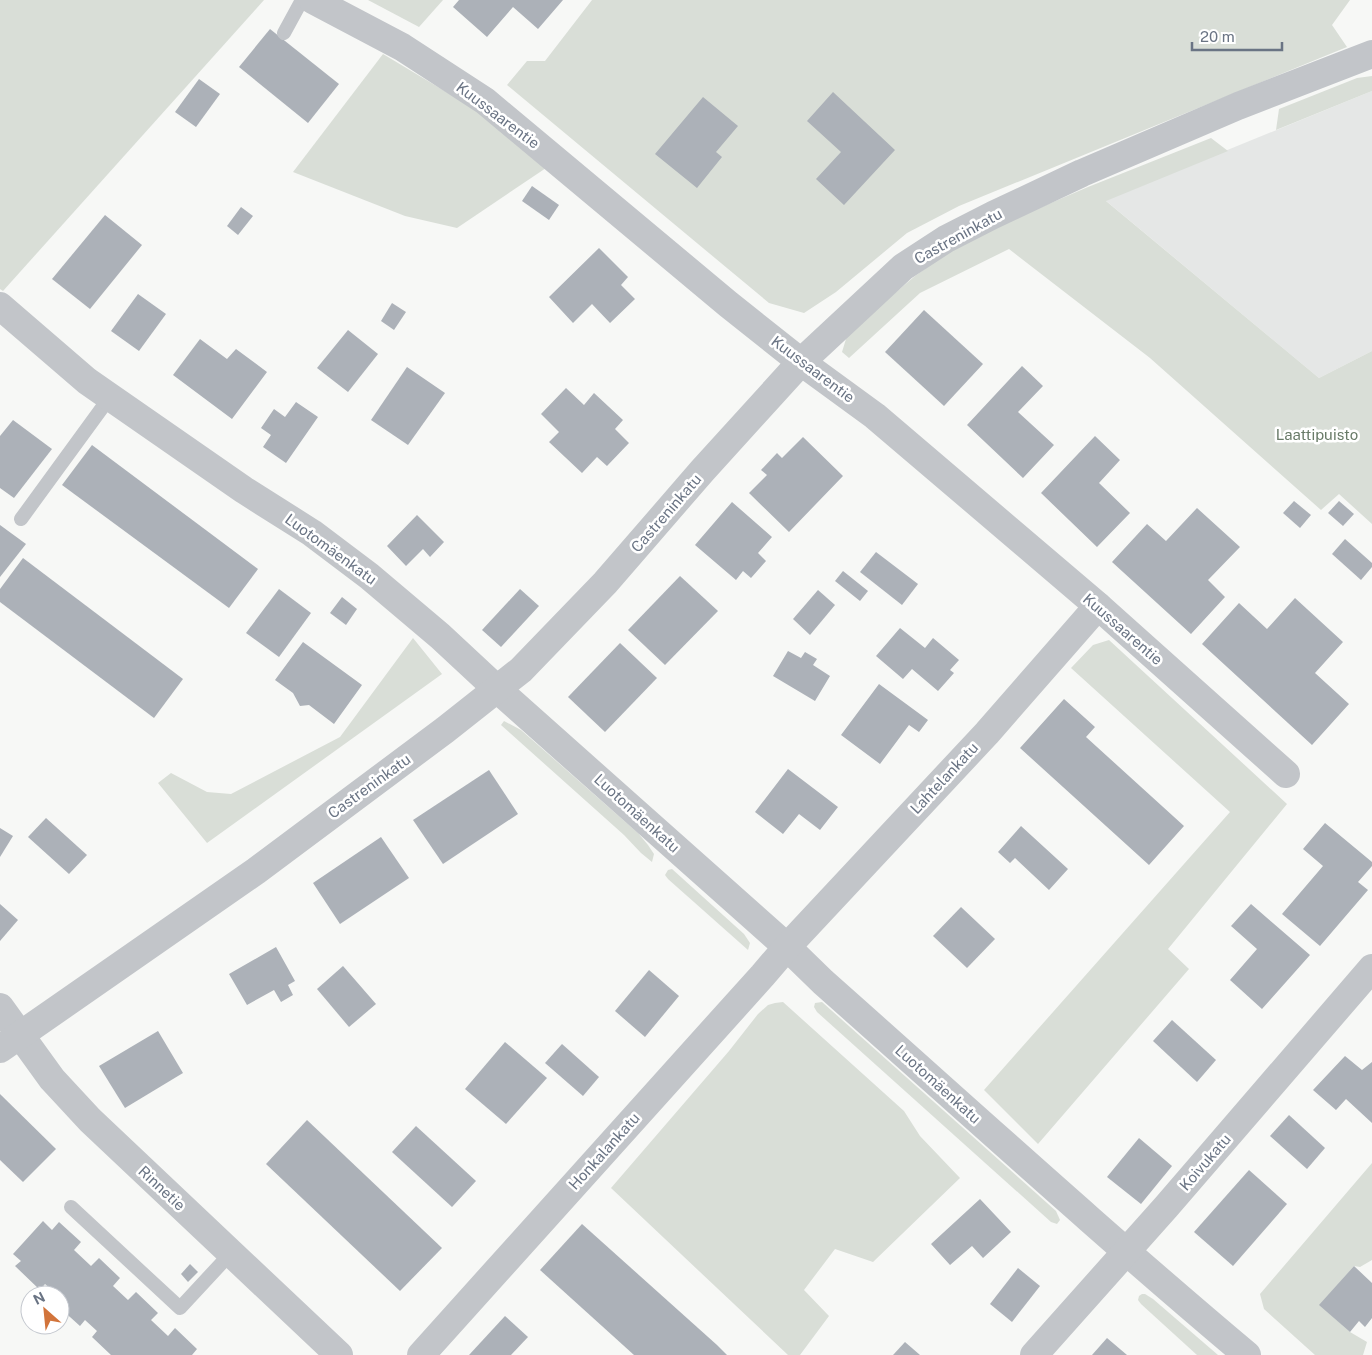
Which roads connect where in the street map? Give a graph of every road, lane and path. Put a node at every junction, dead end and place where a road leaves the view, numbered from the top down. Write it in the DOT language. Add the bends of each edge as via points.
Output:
graph roads {
  1 [pos="302,0"];
  2 [pos="313,0"];
  3 [pos="284,33"];
  4 [pos="1372,54"];
  5 [pos="0,306"];
  6 [pos="801,362"];
  7 [pos="110,397"];
  8 [pos="21,519"];
  9 [pos="1098,606"];
  10 [pos="498,690"];
  11 [pos="1286,774"];
  12 [pos="787,947"];
  13 [pos="1368,981"];
  14 [pos="0,1007"];
  15 [pos="10,1042"];
  16 [pos="71,1207"];
  17 [pos="1126,1252"];
  18 [pos="231,1253"];
  19 [pos="339,1355"];
  20 [pos="422,1355"];
  21 [pos="1034,1355"];
  22 [pos="1247,1355"];
  1 -- 3 [label="lane"];
  2 -- 6 [label="street, Kuussaarentie" via="402,47 485,101"];
  4 -- 6 [label="street, Castreninkatu" via="1238,106 1082,173 946,239 903,267"];
  5 -- 7 [label="street, Luotomäenkatu"];
  6 -- 9 [label="street, Kuussaarentie" via="875,416"];
  6 -- 10 [label="street, Castreninkatu" via="604,583"];
  7 -- 8 [label="lane"];
  7 -- 10 [label="street, Luotomäenkatu" via="342,555 440,636"];
  9 -- 11 [label="street, Kuussaarentie"];
  9 -- 12 [label="street, Lahtelankatu" via="987,733"];
  10 -- 12 [label="street, Luotomäenkatu"];
  10 -- 15 [label="street, Castreninkatu" via="256,871"];
  12 -- 17 [label="street, Luotomäenkatu"];
  12 -- 20 [label="street, Honkalankatu"];
  13 -- 17 [label="street, Koivukatu"];
  14 -- 15 [label="street, Rinnetie"];
  15 -- 18 [label="street, Rinnetie"];
  16 -- 18 [label="lane" via="180,1308"];
  17 -- 21 [label="street, Koivukatu"];
  17 -- 22 [label="street, Luotomäenkatu"];
  18 -- 19 [label="street, Rinnetie"];
}
